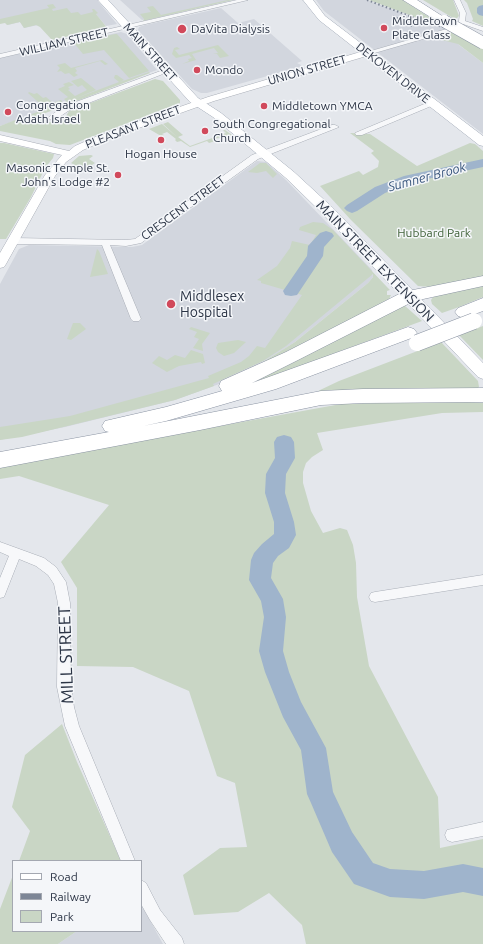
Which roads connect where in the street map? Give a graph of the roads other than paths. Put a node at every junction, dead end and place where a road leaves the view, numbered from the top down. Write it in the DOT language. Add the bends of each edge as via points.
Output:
graph roads {
  1 [pos="103,0"];
  2 [pos="245,0"];
  3 [pos="308,0"];
  4 [pos="409,0"];
  5 [pos="419,0"];
  6 [pos="457,0"];
  7 [pos="453,20"];
  8 [pos="128,27"];
  9 [pos="483,29"];
  10 [pos="483,37"];
  11 [pos="483,44"];
  12 [pos="367,53"];
  13 [pos="0,56"];
  14 [pos="166,71"];
  15 [pos="198,103"];
  16 [pos="432,104"];
  17 [pos="52,118"];
  18 [pos="335,127"];
  19 [pos="359,133"];
  20 [pos="0,138"];
  21 [pos="483,142"];
  22 [pos="264,153"];
  23 [pos="70,154"];
  24 [pos="13,241"];
  25 [pos="105,243"];
  26 [pos="0,264"];
  27 [pos="483,281"];
  28 [pos="409,296"];
  29 [pos="483,304"];
  30 [pos="474,317"];
  31 [pos="136,319"];
  32 [pos="483,373"];
  33 [pos="483,395"];
  34 [pos="108,433"];
  35 [pos="0,447"];
  36 [pos="0,460"];
  37 [pos="0,547"];
  38 [pos="16,553"];
  39 [pos="483,580"];
  40 [pos="0,593"];
  41 [pos="375,597"];
  42 [pos="483,829"];
  43 [pos="452,835"];
  44 [pos="128,860"];
  45 [pos="142,890"];
  46 [pos="176,944"];
  1 -- 8 [label="main road, MAIN STREET"];
  2 -- 8 [label="street, WILLIAM STREET"];
  3 -- 12 [label="main road, DEKOVEN DRIVE" via="322,18"];
  4 -- 7 [label="highway"];
  5 -- 7 [label="highway"];
  6 -- 7 [label="street" via="463,13"];
  7 -- 9 [label="street"];
  7 -- 10 [label="highway"];
  7 -- 11 [label="highway, bridge"];
  7 -- 12 [label="street, UNION STREET" via="452,29"];
  8 -- 13 [label="street, WILLIAM STREET"];
  8 -- 14 [label="main road, MAIN STREET"];
  12 -- 15 [label="street, UNION STREET"];
  12 -- 16 [label="main road, DEKOVEN DRIVE"];
  14 -- 15 [label="main road, MAIN STREET"];
  14 -- 17 [label="street" via="65,109"];
  15 -- 22 [label="main road"];
  15 -- 23 [label="street, PLEASANT STREET" via="101,138"];
  16 -- 19 [label="street"];
  16 -- 21 [label="main road, DEKOVEN DRIVE"];
  18 -- 22 [label="street, CRESCENT STREET"];
  20 -- 23 [label="street"];
  22 -- 25 [label="street, CRESCENT STREET" via="250,160 141,240 130,243"];
  22 -- 28 [label="main road, MAIN STREET EXTENSION" via="327,210"];
  23 -- 24 [label="street, PLEASANT STREET" via="50,175"];
  24 -- 25 [label="street, CRESCENT STREET"];
  24 -- 26 [label="street, PLEASANT STREET"];
  25 -- 31 [label="street"];
  27 -- 28 [label="highway"];
  28 -- 32 [label="main road, MAIN STREET EXTENSION"];
  28 -- 34 [label="highway" via="252,376"];
  29 -- 30 [label="highway"];
  30 -- 34 [label="highway, bridge" via="412,338 277,395 173,425"];
  33 -- 34 [label="highway" via="321,398"];
  34 -- 35 [label="highway"];
  34 -- 36 [label="highway"];
  37 -- 38 [label="street, MILL STREET"];
  38 -- 40 [label="street"];
  38 -- 44 [label="street, MILL STREET" via="40,562 52,571 60,582 64,603 64,687 67,707 72,726"];
  39 -- 41 [label="street"];
  42 -- 43 [label="street"];
  45 -- 46 [label="street" via="155,915"];
}
